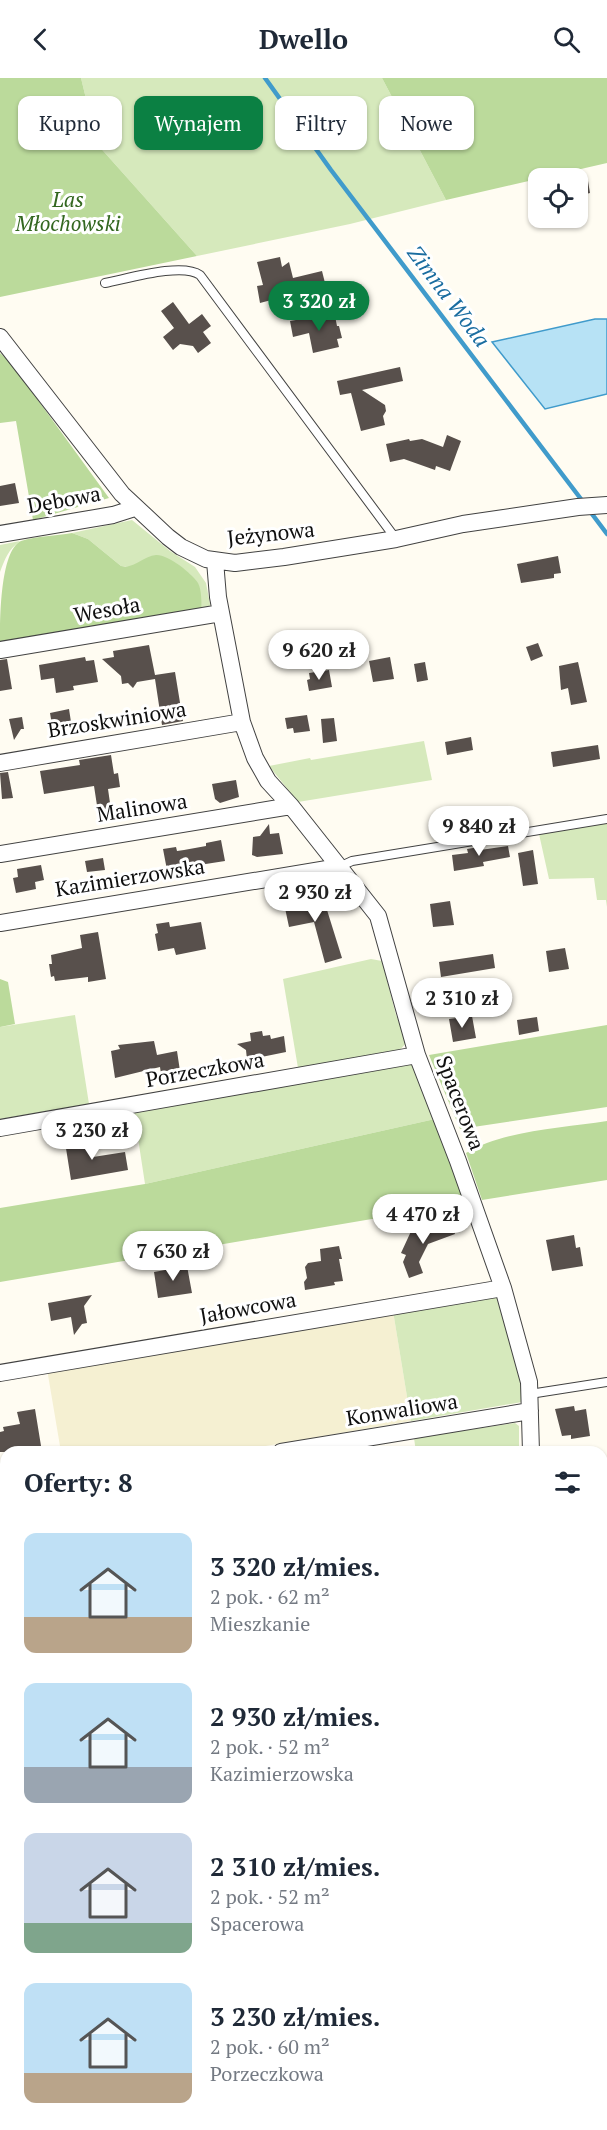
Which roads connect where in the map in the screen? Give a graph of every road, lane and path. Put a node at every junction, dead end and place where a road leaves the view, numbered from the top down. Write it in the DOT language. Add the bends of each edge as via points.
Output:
graph roads {
  1 [pos="105,283"];
  2 [pos="0,337"];
  3 [pos="605,505"];
  4 [pos="135,508"];
  5 [pos="0,534"];
  6 [pos="396,539"];
  7 [pos="215,561"];
  8 [pos="220,613"];
  9 [pos="0,650"];
  10 [pos="242,722"];
  11 [pos="0,763"];
  12 [pos="291,806"];
  13 [pos="607,819"];
  14 [pos="0,854"];
  15 [pos="339,867"];
  16 [pos="0,923"];
  17 [pos="417,1055"];
  18 [pos="0,1128"];
  19 [pos="503,1288"];
  20 [pos="0,1373"];
  21 [pos="607,1382"];
  22 [pos="530,1394"];
  23 [pos="530,1412"];
  24 [pos="318,1446"];
  25 [pos="531,1446"];
  1 -- 6 [label="lane" via="182,270 200,275"];
  2 -- 4 [label="street, Jeżynowa"];
  3 -- 6 [label="street, Jeżynowa" via="463,524"];
  4 -- 5 [label="street, Dębowa"];
  4 -- 7 [label="street, Jeżynowa" via="181,547"];
  6 -- 7 [label="street, Jeżynowa" via="235,563"];
  7 -- 8 [label="street, Spacerowa"];
  8 -- 9 [label="street, Wesoła"];
  8 -- 10 [label="street, Spacerowa"];
  10 -- 11 [label="street, Brzoskwiniowa"];
  10 -- 12 [label="street, Spacerowa" via="268,781"];
  12 -- 14 [label="street, Malinowa"];
  12 -- 15 [label="street, Spacerowa"];
  13 -- 15 [label="lane" via="352,861"];
  15 -- 16 [label="street, Kazimierzowska"];
  15 -- 17 [label="street, Spacerowa" via="378,916"];
  17 -- 18 [label="street, Porzeczkowa"];
  17 -- 19 [label="street, Spacerowa"];
  19 -- 20 [label="street, Jałowcowa"];
  19 -- 22 [label="street, Spacerowa"];
  21 -- 22 [label="lane"];
  22 -- 23 [label="street, Spacerowa"];
  23 -- 24 [label="street, Konwaliowa"];
  23 -- 25 [label="street, Spacerowa"];
}
